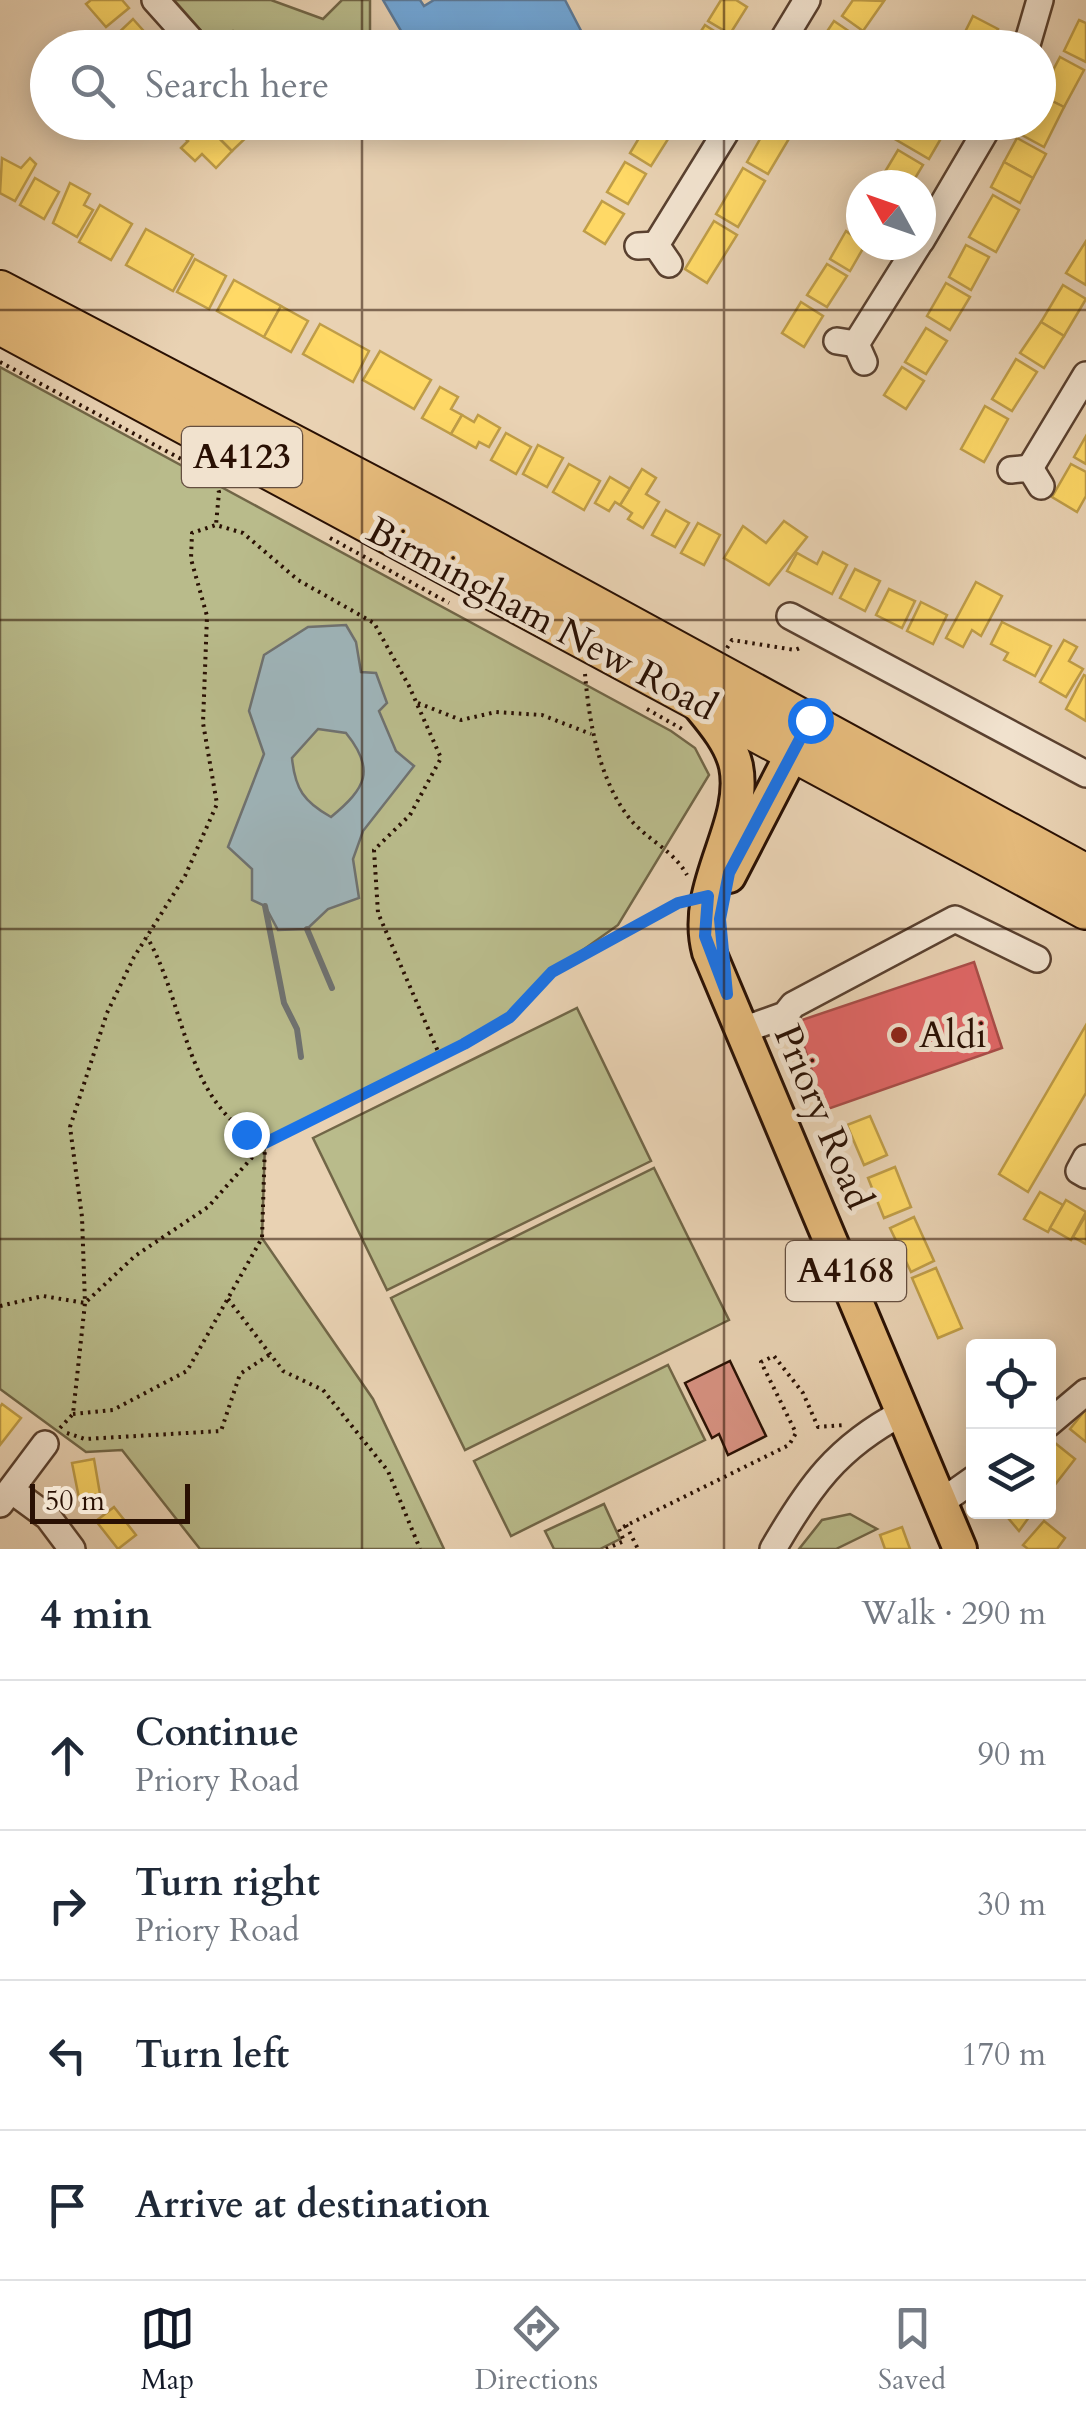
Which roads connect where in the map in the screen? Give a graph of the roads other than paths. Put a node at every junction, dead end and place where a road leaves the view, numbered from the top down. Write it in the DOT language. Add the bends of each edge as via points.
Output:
graph roads {
  1 [pos="154,0"];
  2 [pos="807,0"];
  3 [pos="1040,0"];
  4 [pos="182,30"];
  5 [pos="789,30"];
  6 [pos="1031,30"];
  7 [pos="721,140"];
  8 [pos="980,140"];
  9 [pos="936,215"];
  10 [pos="655,251"];
  11 [pos="909,260"];
  12 [pos="0,290"];
  13 [pos="0,326"];
  14 [pos="852,349"];
  15 [pos="1086,375"];
  16 [pos="1027,475"];
  17 [pos="790,616"];
  18 [pos="692,718"];
  19 [pos="810,720"];
  20 [pos="791,754"];
  21 [pos="1086,774"];
  22 [pos="1086,874"];
  23 [pos="1086,910"];
  24 [pos="1037,959"];
  25 [pos="735,1012"];
  26 [pos="1086,1158"];
  27 [pos="1086,1175"];
  28 [pos="1086,1392"];
  29 [pos="902,1412"];
  30 [pos="1056,1417"];
  31 [pos="45,1444"];
  32 [pos="966,1484"];
  33 [pos="5,1497"];
  34 [pos="940,1503"];
  35 [pos="72,1549"];
  36 [pos="773,1549"];
  37 [pos="960,1549"];
  1 -- 4 [label="street"];
  2 -- 5 [label="street"];
  3 -- 6 [label="street"];
  7 -- 10 [label="street"];
  8 -- 9 [label="street"];
  11 -- 14 [label="street"];
  12 -- 19 [label="highway, Birmingham New Road / A4123"];
  13 -- 18 [label="highway, Birmingham New Road / A4123"];
  15 -- 16 [label="street"];
  17 -- 21 [label="street"];
  18 -- 20 [label="highway, Birmingham New Road / A4123"];
  18 -- 25 [label="main road, Priory Road / A4168" via="721,733 736,766 734,802 698,898 705,936"];
  19 -- 20 [label="main road, Priory Road / A4168"];
  19 -- 22 [label="highway, Birmingham New Road / A4123"];
  20 -- 23 [label="highway, Birmingham New Road / A4123"];
  20 -- 25 [label="main road, Priory Road / A4168" via="729,873 720,919"];
  24 -- 25 [label="street" via="955,919 792,1005 786,1015"];
  25 -- 29 [label="main road, Priory Road / A4168"];
  26 -- 27 [label="street" via="1079,1171"];
  28 -- 30 [label="street"];
  29 -- 34 [label="main road, Priory Road / A4168"];
  29 -- 36 [label="street" via="862,1434 809,1486"];
  31 -- 33 [label="street"];
  32 -- 34 [label="street"];
  33 -- 35 [label="street" via="48,1516"];
  34 -- 37 [label="main road, Priory Road / A4168"];
}
